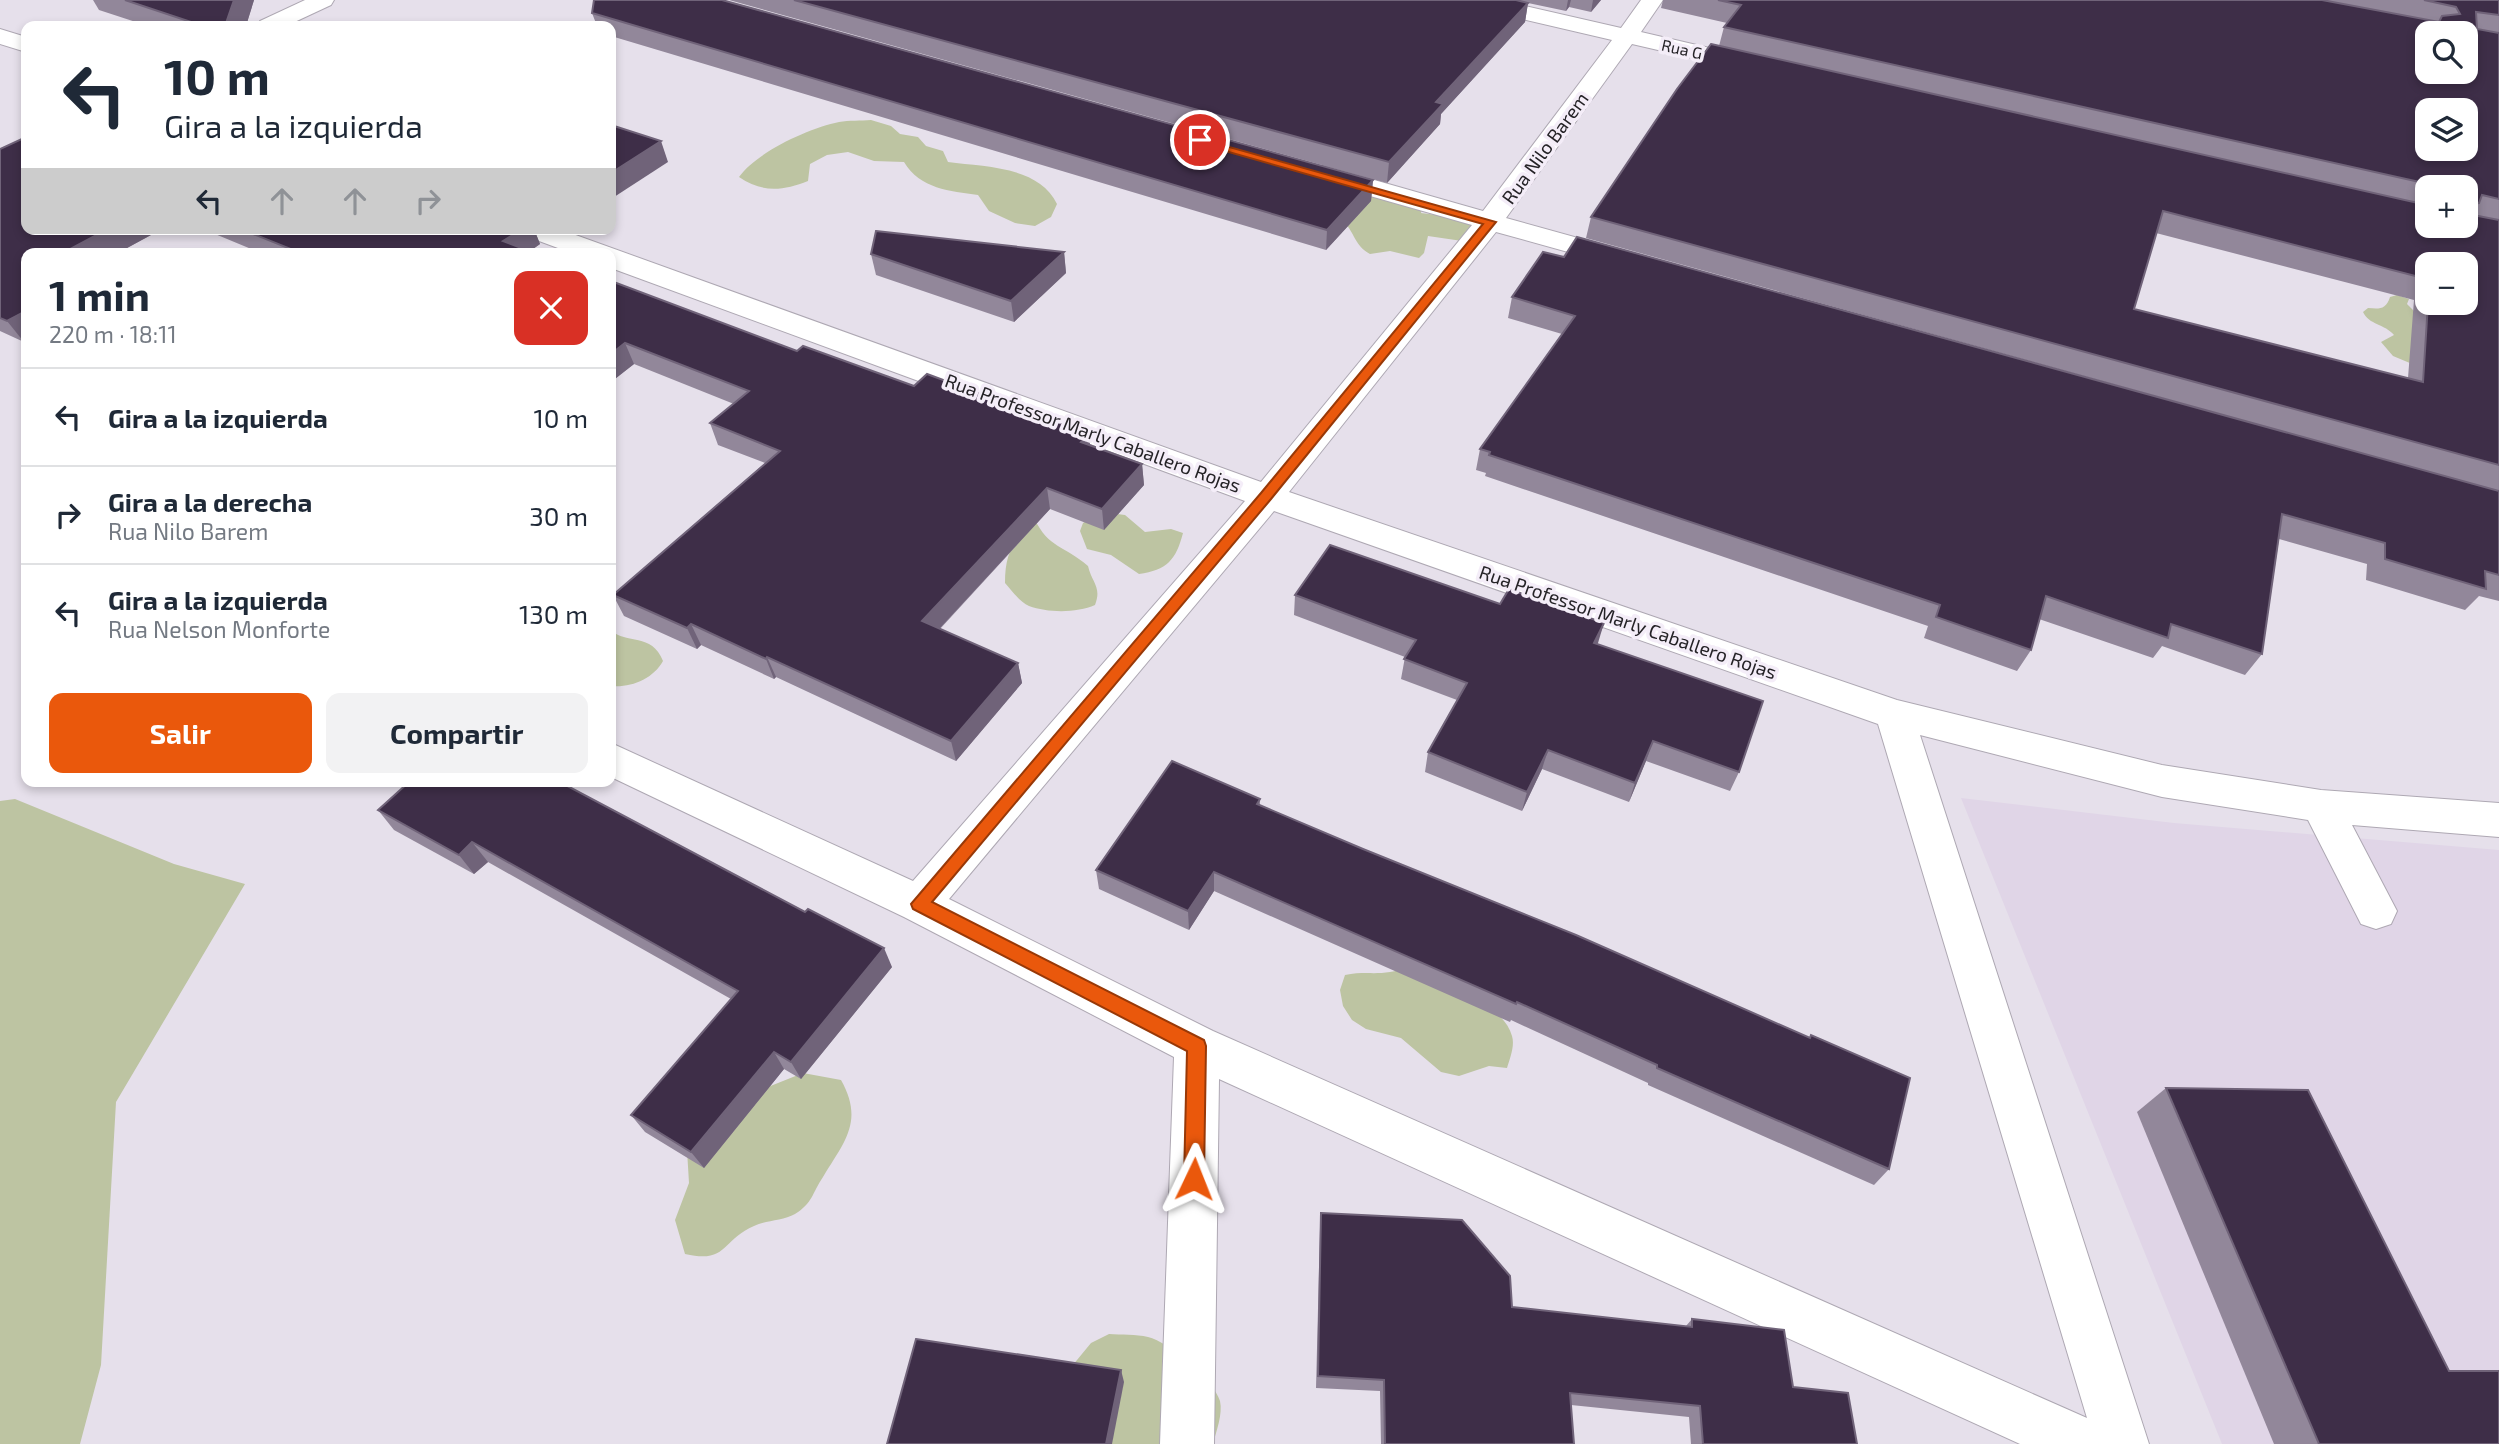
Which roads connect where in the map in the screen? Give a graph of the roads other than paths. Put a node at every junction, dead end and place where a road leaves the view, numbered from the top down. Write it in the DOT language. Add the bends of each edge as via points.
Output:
graph roads {
  1 [pos="323,0"];
  2 [pos="1470,0"];
  3 [pos="1653,0"];
  4 [pos="279,21"];
  5 [pos="0,36"];
  6 [pos="1627,37"];
  7 [pos="21,43"];
  8 [pos="1776,71"];
  9 [pos="1294,166"];
  10 [pos="1490,222"];
  11 [pos="549,235"];
  12 [pos="584,248"];
  13 [pos="616,260"];
  14 [pos="1652,268"];
  15 [pos="1266,496"];
  16 [pos="1894,714"];
  17 [pos="616,761"];
  18 [pos="2321,806"];
  19 [pos="2499,820"];
  20 [pos="919,904"];
  21 [pos="2376,911"];
  22 [pos="1197,1046"];
  23 [pos="1187,1444"];
  24 [pos="2082,1444"];
  25 [pos="2122,1444"];
  1 -- 4 [label="street"];
  2 -- 6 [label="street, Rua G"];
  3 -- 6 [label="street, Rua Nilo Barem"];
  5 -- 7 [label="street"];
  6 -- 8 [label="street, Rua G"];
  6 -- 10 [label="street, Rua Nilo Barem"];
  9 -- 10 [label="street"];
  10 -- 14 [label="street"];
  10 -- 15 [label="street, Rua Nilo Barem"];
  11 -- 12 [label="street"];
  13 -- 15 [label="street, Rua Professor Marly Caballero Rojas"];
  15 -- 16 [label="street, Rua Professor Marly Caballero Rojas"];
  15 -- 20 [label="street, Rua Nilo Barem"];
  16 -- 18 [label="street, Rua Professor Marly Caballero Rojas" via="2162,781"];
  16 -- 25 [label="street"];
  17 -- 20 [label="street"];
  18 -- 19 [label="street, Rua Professor Marly Caballero Rojas"];
  18 -- 21 [label="street"];
  20 -- 22 [label="street"];
  22 -- 23 [label="street"];
  22 -- 24 [label="street"];
}
